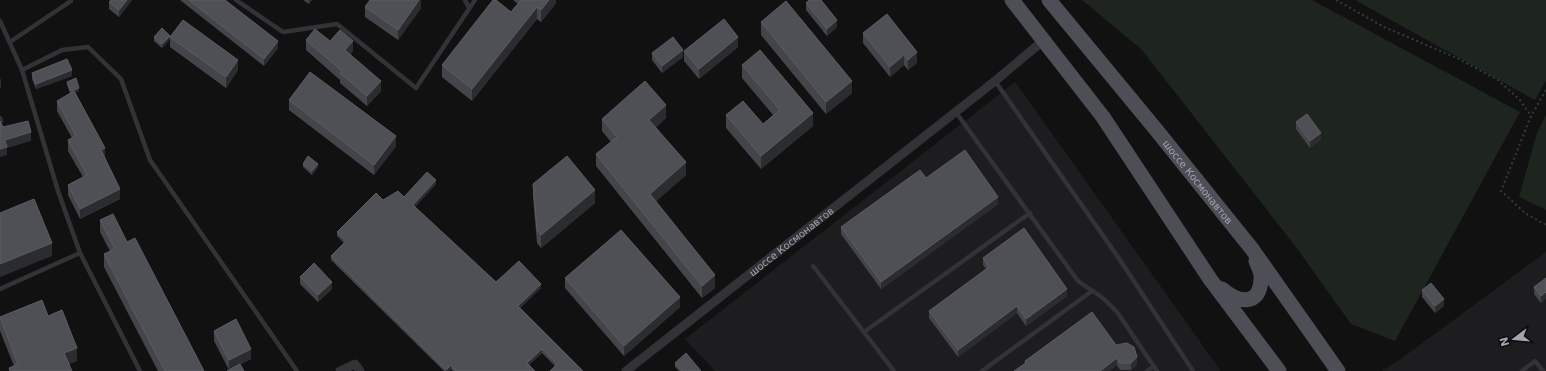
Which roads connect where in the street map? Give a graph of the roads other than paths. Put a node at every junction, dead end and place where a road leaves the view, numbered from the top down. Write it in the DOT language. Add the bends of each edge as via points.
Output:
graph roads {
  1 [pos="236,0"];
  2 [pos="465,0"];
  3 [pos="475,0"];
  4 [pos="1012,0"];
  5 [pos="1049,0"];
  6 [pos="72,1"];
  7 [pos="470,8"];
  8 [pos="0,21"];
  9 [pos="2,32"];
  10 [pos="1044,40"];
  11 [pos="10,42"];
  12 [pos="22,70"];
  13 [pos="995,81"];
  14 [pos="955,111"];
  15 [pos="0,118"];
  16 [pos="0,122"];
  17 [pos="1030,213"];
  18 [pos="1252,249"];
  19 [pos="80,253"];
  20 [pos="813,266"];
  21 [pos="1210,279"];
  22 [pos="0,289"];
  23 [pos="1092,291"];
  24 [pos="864,332"];
  25 [pos="1155,369"];
  26 [pos="140,371"];
  27 [pos="297,371"];
  28 [pos="340,371"];
  29 [pos="360,371"];
  30 [pos="626,371"];
  31 [pos="894,371"];
  32 [pos="982,371"];
  33 [pos="1148,371"];
  34 [pos="1193,371"];
  35 [pos="1279,371"];
  36 [pos="1338,371"];
  37 [pos="1522,371"];
  38 [pos="1543,371"];
  1 -- 7 [label="lane" via="283,32 338,24 416,88"];
  2 -- 7 [label="lane"];
  3 -- 7 [label="lane"];
  4 -- 10 [label="main road"];
  5 -- 18 [label="main road, шоссе Космонавтов"];
  6 -- 11 [label="lane"];
  8 -- 9 [label="lane"];
  9 -- 11 [label="lane"];
  10 -- 13 [label="street, шоссе Космонавтов"];
  10 -- 21 [label="main road" via="1103,117"];
  11 -- 12 [label="lane"];
  12 -- 19 [label="lane" via="58,191"];
  12 -- 27 [label="lane" via="62,50 88,48 121,79 150,160"];
  13 -- 14 [label="street, шоссе Космонавтов"];
  13 -- 34 [label="lane" via="1118,257"];
  14 -- 17 [label="lane"];
  14 -- 30 [label="street, шоссе Космонавтов"];
  15 -- 16 [label="lane"];
  17 -- 23 [label="lane" via="1078,281"];
  17 -- 24 [label="lane"];
  18 -- 21 [label="main road" via="1262,278 1259,290 1253,298 1244,301 1230,296"];
  18 -- 36 [label="main road, шоссе Космонавтов"];
  19 -- 22 [label="lane"];
  19 -- 26 [label="lane"];
  20 -- 24 [label="lane"];
  21 -- 35 [label="main road"];
  23 -- 25 [label="lane" via="1117,312"];
  23 -- 32 [label="lane"];
  24 -- 31 [label="lane"];
  25 -- 33 [label="lane"];
  28 -- 29 [label="street" via="355,364"];
  37 -- 38 [label="lane" via="1535,361"];
}
